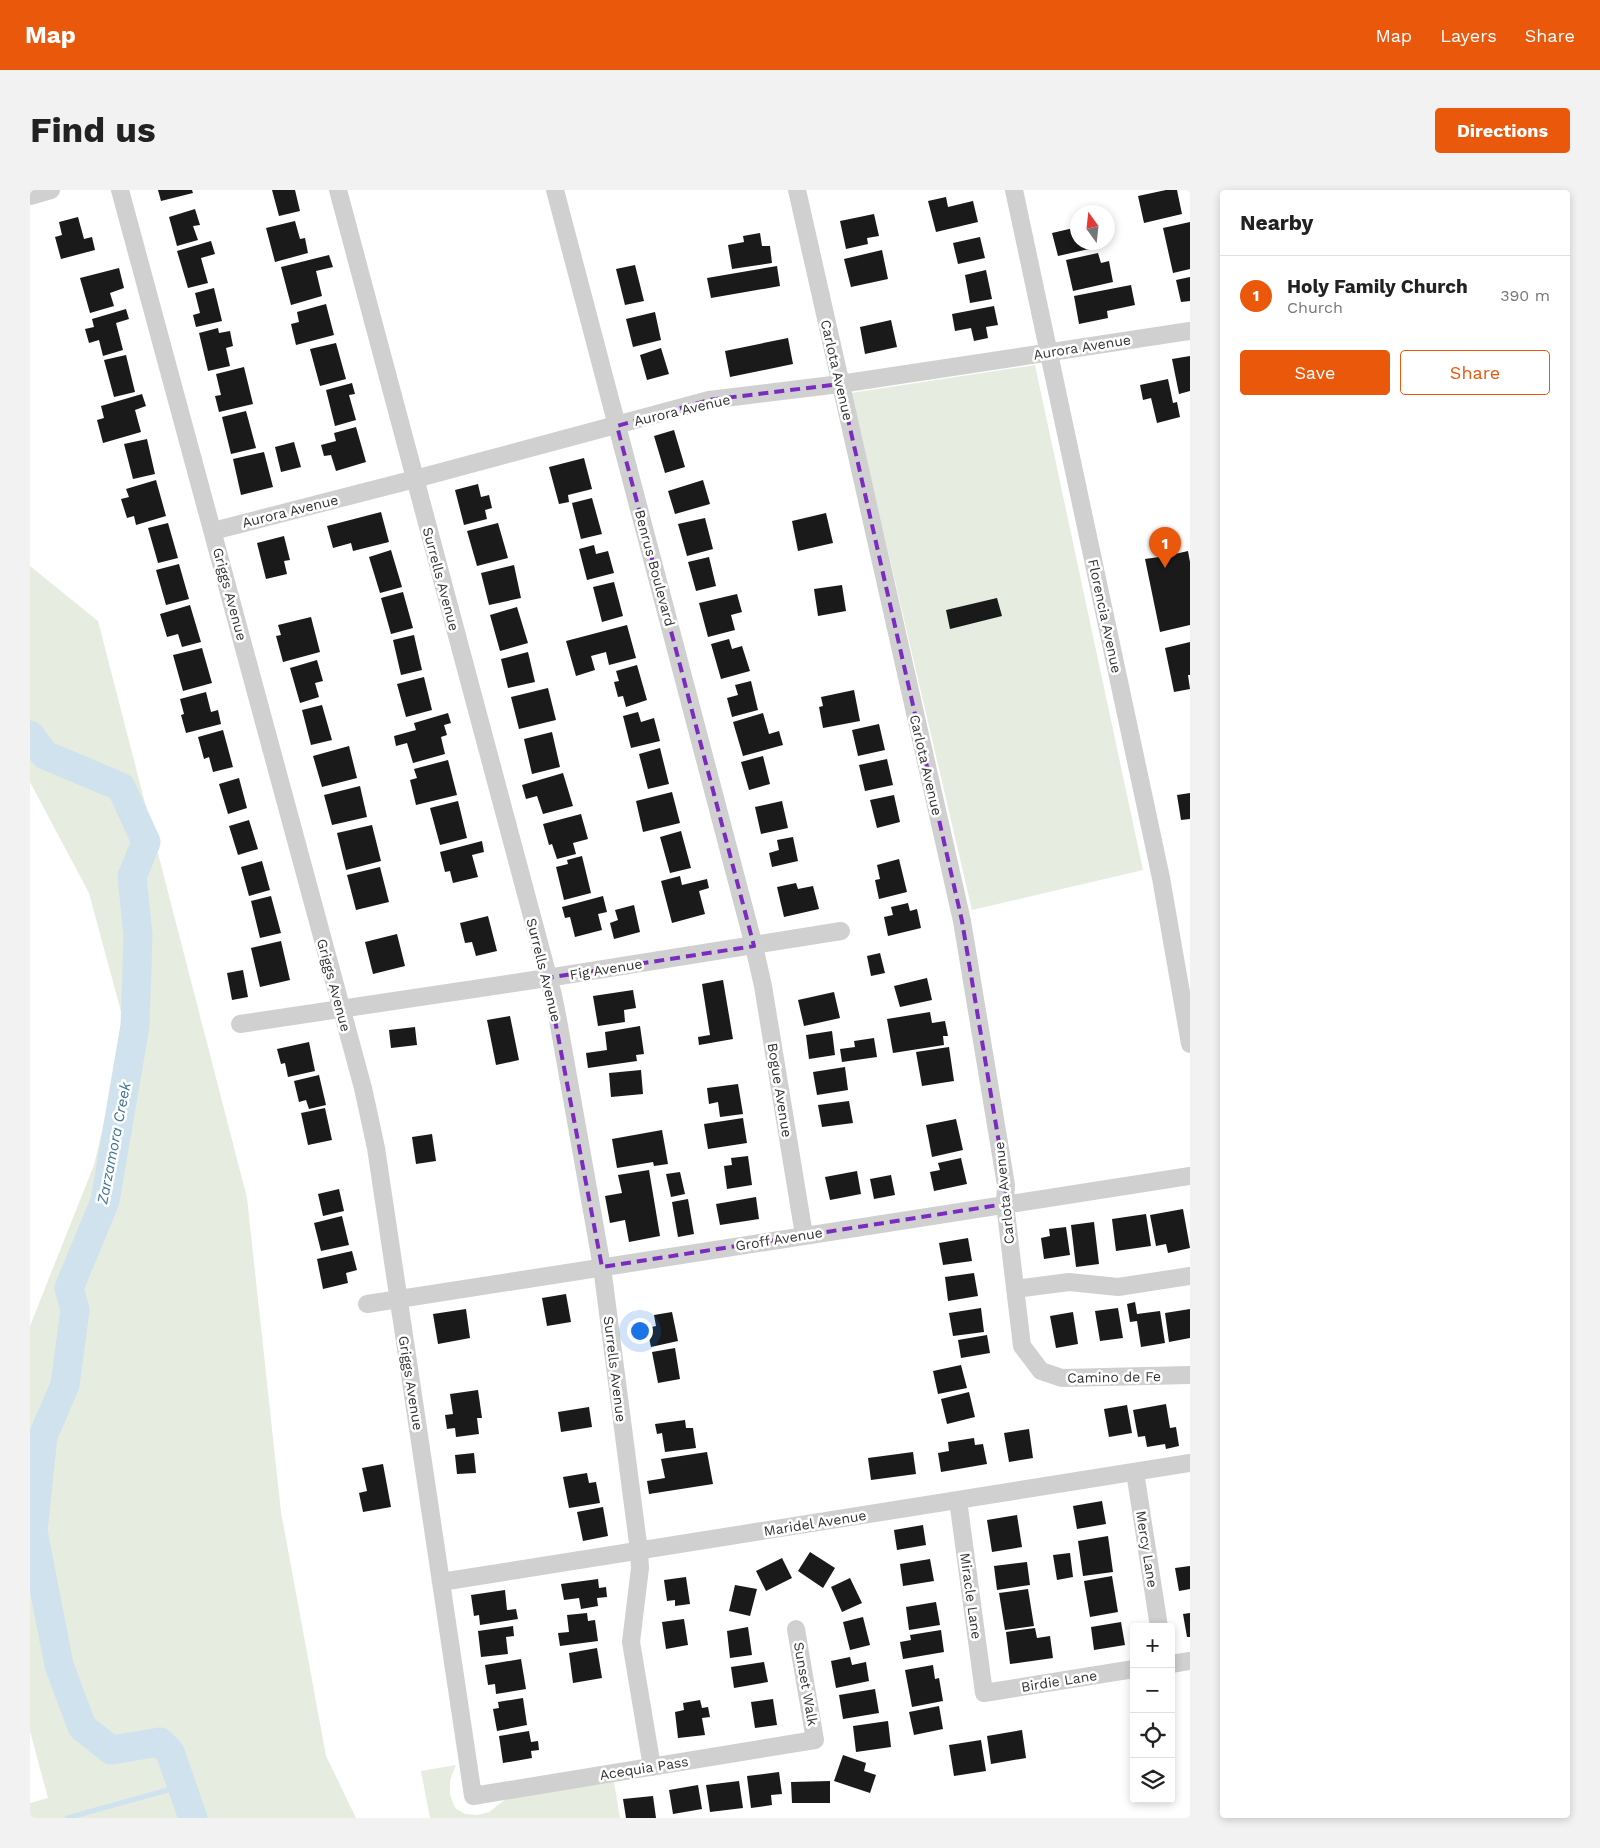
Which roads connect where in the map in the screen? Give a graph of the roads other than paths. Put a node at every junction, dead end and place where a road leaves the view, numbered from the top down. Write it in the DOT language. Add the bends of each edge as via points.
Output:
graph roads {
  1 [pos="52,190"];
  2 [pos="120,190"];
  3 [pos="338,190"];
  4 [pos="555,190"];
  5 [pos="797,190"];
  6 [pos="1014,190"];
  7 [pos="30,196"];
  8 [pos="1190,331"];
  9 [pos="1049,352"];
  10 [pos="840,384"];
  11 [pos="617,426"];
  12 [pos="415,479"];
  13 [pos="213,531"];
  14 [pos="841,931"];
  15 [pos="754,946"];
  16 [pos="547,978"];
  17 [pos="340,1009"];
  18 [pos="240,1024"];
  19 [pos="1190,1044"];
  20 [pos="1190,1176"];
  21 [pos="1005,1204"];
  22 [pos="804,1235"];
  23 [pos="602,1268"];
  24 [pos="1190,1276"];
  25 [pos="1015,1289"];
  26 [pos="398,1299"];
  27 [pos="367,1304"];
  28 [pos="1022,1346"];
  29 [pos="1190,1375"];
  30 [pos="1190,1463"];
  31 [pos="1135,1472"];
  32 [pos="958,1500"];
  33 [pos="639,1550"];
  34 [pos="441,1582"];
  35 [pos="1158,1623"];
  36 [pos="796,1629"];
  37 [pos="1190,1661"];
  38 [pos="1175,1663"];
  39 [pos="1130,1671"];
  40 [pos="984,1693"];
  41 [pos="816,1740"];
  42 [pos="652,1767"];
  43 [pos="473,1796"];
  1 -- 7 [label="street"];
  2 -- 13 [label="street, Griggs Avenue"];
  3 -- 12 [label="street, Surrells Avenue"];
  4 -- 11 [label="street, Benrus Boulevard"];
  5 -- 10 [label="street, Carlota Avenue"];
  6 -- 9 [label="street, Florencia Avenue"];
  8 -- 9 [label="street, Aurora Avenue"];
  9 -- 10 [label="street, Aurora Avenue"];
  9 -- 19 [label="street, Florencia Avenue" via="1161,878"];
  10 -- 11 [label="street, Aurora Avenue" via="709,400"];
  10 -- 21 [label="street, Carlota Avenue" via="962,921 1006,1184"];
  11 -- 12 [label="street, Aurora Avenue"];
  11 -- 15 [label="street, Benrus Boulevard"];
  12 -- 13 [label="street, Aurora Avenue"];
  12 -- 16 [label="street, Surrells Avenue"];
  13 -- 17 [label="street, Griggs Avenue"];
  14 -- 15 [label="street, Fig Avenue"];
  15 -- 16 [label="street, Fig Avenue"];
  15 -- 22 [label="street, Bogue Avenue"];
  16 -- 17 [label="street, Fig Avenue"];
  16 -- 23 [label="street, Surrells Avenue" via="558,1020"];
  17 -- 18 [label="street, Fig Avenue"];
  17 -- 26 [label="street, Griggs Avenue" via="376,1148"];
  20 -- 21 [label="street, Groff Avenue"];
  21 -- 22 [label="street, Groff Avenue"];
  21 -- 25 [label="street, Carlota Avenue"];
  22 -- 23 [label="street, Groff Avenue"];
  23 -- 26 [label="street, Groff Avenue"];
  23 -- 33 [label="street, Surrells Avenue"];
  24 -- 25 [label="street" via="1118,1287 1069,1282"];
  25 -- 28 [label="street, Carlota Avenue"];
  26 -- 27 [label="street, Groff Avenue"];
  26 -- 34 [label="street, Griggs Avenue"];
  28 -- 29 [label="street, Camino de Fe" via="1041,1372 1062,1378"];
  30 -- 31 [label="street, Maridel Avenue"];
  31 -- 32 [label="street, Maridel Avenue"];
  31 -- 35 [label="street, Mercy Lane"];
  32 -- 33 [label="street, Maridel Avenue"];
  32 -- 40 [label="street, Miracle Lane"];
  33 -- 34 [label="street, Maridel Avenue"];
  33 -- 42 [label="street, Surrells Avenue" via="640,1568 631,1642"];
  34 -- 43 [label="street, Griggs Avenue"];
  36 -- 41 [label="street, Sunset Walk"];
  37 -- 38 [label="street"];
  39 -- 40 [label="street, Birdie Lane"];
  41 -- 42 [label="street, Acequia Pass"];
  42 -- 43 [label="street, Acequia Pass"];
}
